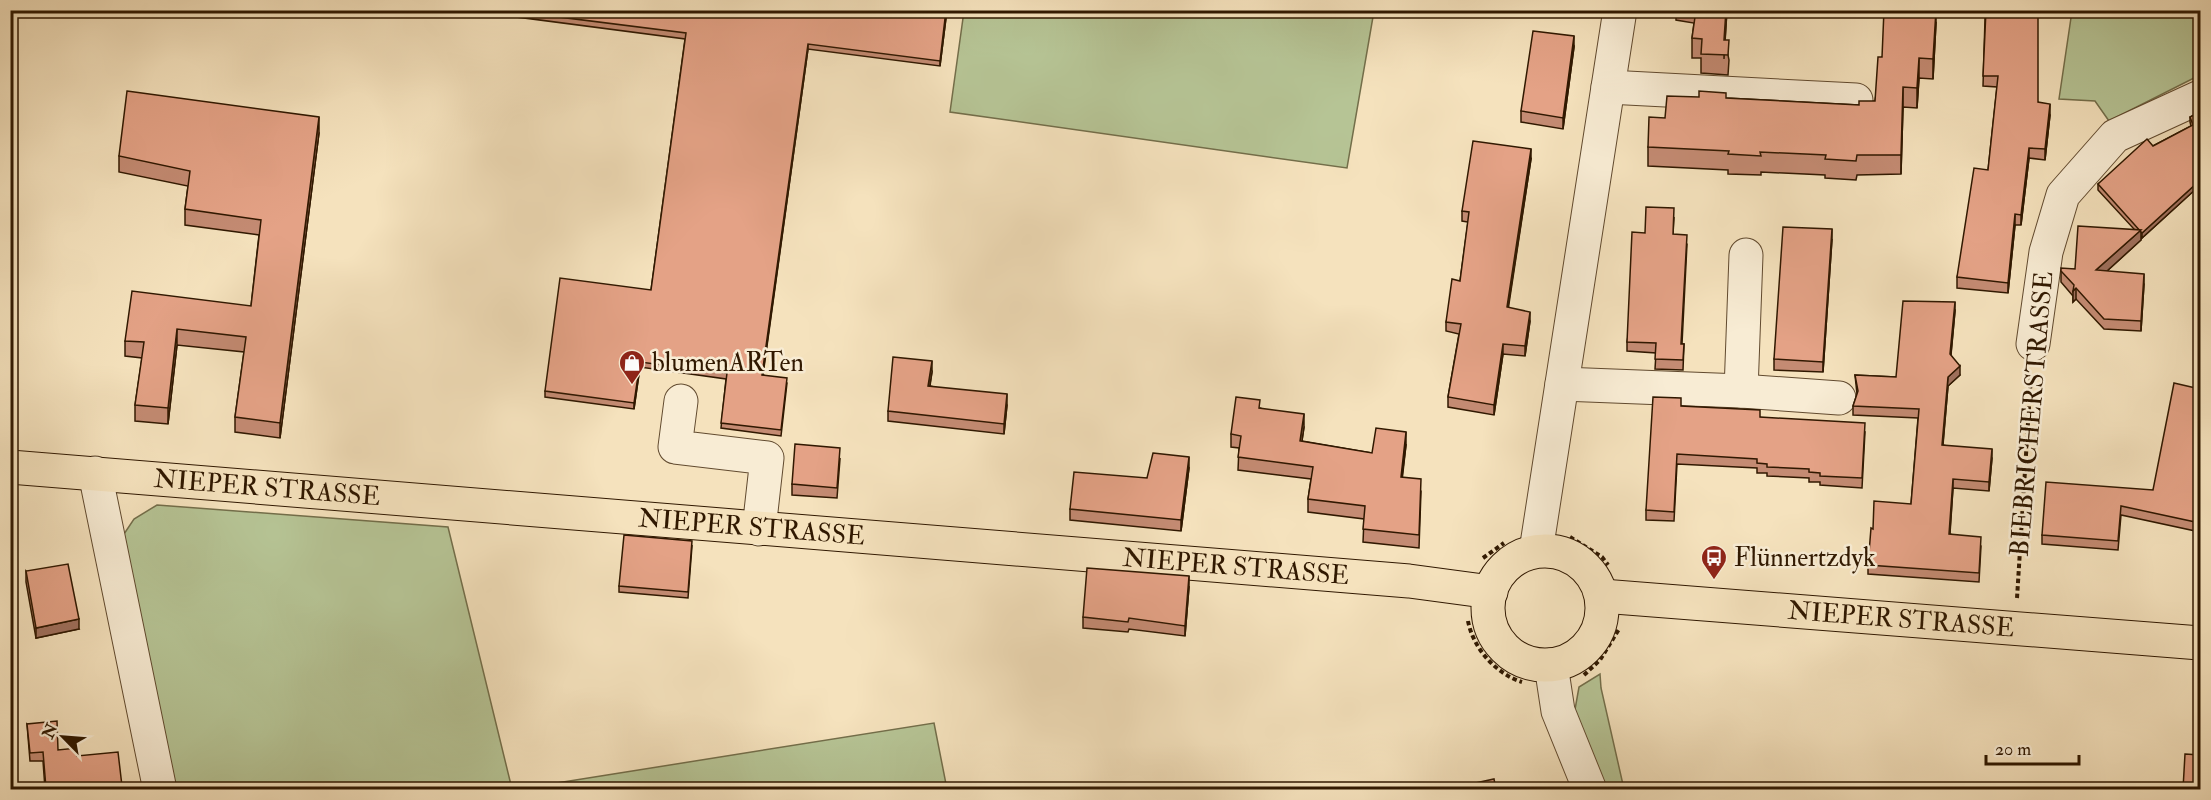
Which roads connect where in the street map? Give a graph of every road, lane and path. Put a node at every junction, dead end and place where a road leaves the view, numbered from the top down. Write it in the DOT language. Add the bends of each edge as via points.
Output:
graph roads {
  1 [pos="1620,10"];
  2 [pos="1608,87"];
  3 [pos="2200,97"];
  4 [pos="1856,100"];
  5 [pos="1746,255"];
  6 [pos="2033,344"];
  7 [pos="1562,384"];
  8 [pos="1741,391"];
  9 [pos="1839,398"];
  10 [pos="681,401"];
  11 [pos="10,467"];
  12 [pos="95,473"];
  13 [pos="759,529"];
  14 [pos="1537,541"];
  15 [pos="1480,590"];
  16 [pos="1611,597"];
  17 [pos="2015,628"];
  18 [pos="2200,643"];
  19 [pos="1553,675"];
  20 [pos="160,789"];
  21 [pos="1590,789"];
  1 -- 2 [label="street"];
  2 -- 4 [label="street"];
  2 -- 7 [label="street"];
  3 -- 6 [label="street, BIEBRICHERSTRASSE" via="2115,136 2063,195 2046,252"];
  5 -- 8 [label="street"];
  6 -- 17 [label="path, BIEBRICHERSTRASSE"];
  7 -- 8 [label="street"];
  7 -- 14 [label="street"];
  8 -- 9 [label="street"];
  10 -- 13 [label="street" via="675,447 767,458"];
  11 -- 12 [label="main road, NIEPER STRASSE"];
  12 -- 13 [label="main road, NIEPER STRASSE"];
  12 -- 20 [label="street"];
  13 -- 15 [label="main road, NIEPER STRASSE"];
  14 -- 15 [label="main road"];
  14 -- 15 [label="path" via="1516,536 1489,553 1484,558"];
  14 -- 16 [label="main road" via="1584,566"];
  14 -- 16 [label="path" via="1564,533 1602,558 1613,571"];
  15 -- 19 [label="main road" via="1490,623 1507,650"];
  15 -- 19 [label="path" via="1467,601 1469,624 1485,656 1515,680 1532,685"];
  16 -- 17 [label="main road, NIEPER STRASSE"];
  16 -- 19 [label="main road" via="1597,634 1586,649"];
  16 -- 19 [label="path" via="1620,628 1600,660 1582,677"];
  17 -- 18 [label="main road, NIEPER STRASSE"];
  19 -- 21 [label="street" via="1558,711"];
}
